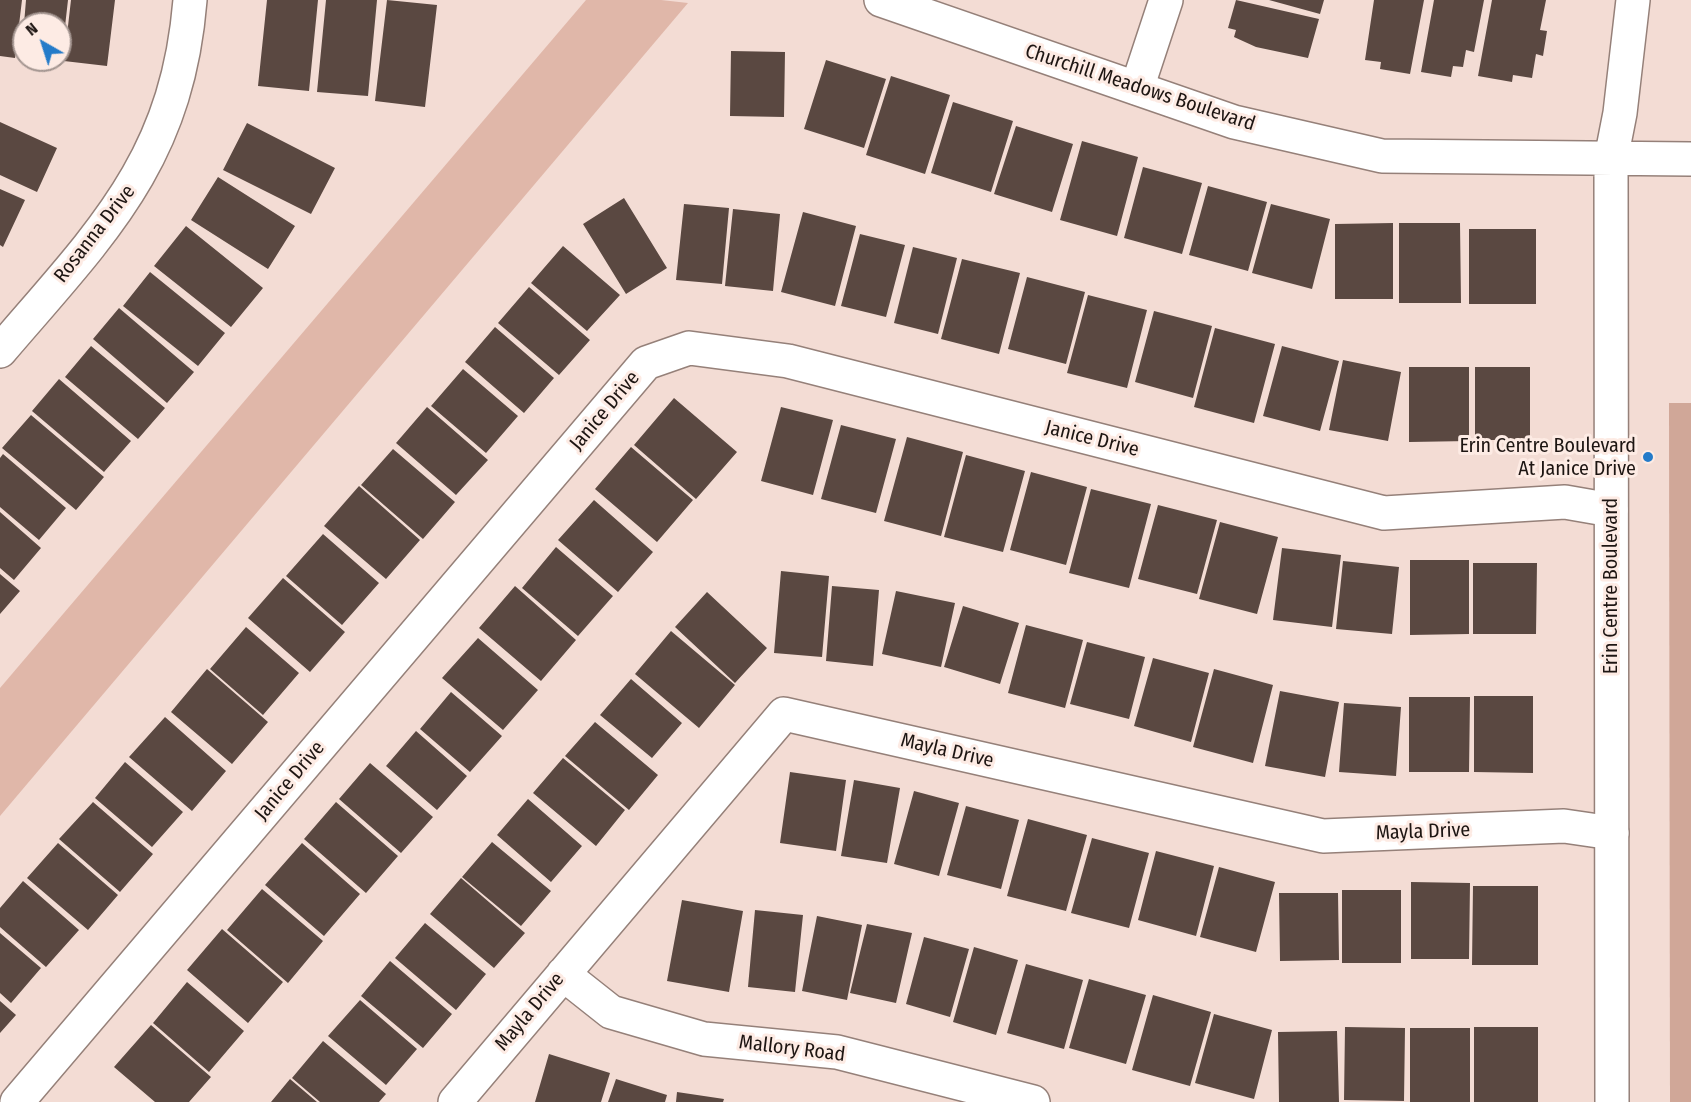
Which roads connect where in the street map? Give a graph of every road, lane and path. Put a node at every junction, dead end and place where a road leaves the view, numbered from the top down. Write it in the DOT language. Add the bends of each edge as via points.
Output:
graph roads {
  1 [pos="190,0"];
  2 [pos="881,0"];
  3 [pos="1166,0"];
  4 [pos="1633,0"];
  5 [pos="1137,88"];
  6 [pos="1611,159"];
  7 [pos="1691,159"];
  8 [pos="0,351"];
  9 [pos="1611,510"];
  10 [pos="1612,833"];
  11 [pos="563,974"];
  12 [pos="17,1102"];
  13 [pos="455,1102"];
  14 [pos="1033,1102"];
  15 [pos="1612,1102"];
  1 -- 8 [label="street, Rosanna Drive" via="180,70 160,135 142,172 95,239"];
  2 -- 5 [label="street, Churchill Meadows Boulevard"];
  3 -- 5 [label="street"];
  4 -- 6 [label="street, Erin Centre Boulevard"];
  5 -- 6 [label="street, Churchill Meadows Boulevard" via="1234,122 1382,156"];
  6 -- 7 [label="street, Churchill Meadows Boulevard"];
  6 -- 9 [label="street, Erin Centre Boulevard"];
  9 -- 10 [label="street, Erin Centre Boulevard"];
  9 -- 12 [label="street, Janice Drive" via="1565,502 1384,513 788,362 689,348 646,363"];
  10 -- 11 [label="street, Mayla Drive" via="1564,826 1323,836 784,714"];
  10 -- 15 [label="street, Erin Centre Boulevard"];
  11 -- 13 [label="street, Mayla Drive"];
  11 -- 14 [label="street, Mallory Road" via="610,1012 704,1039 837,1052"];
}
